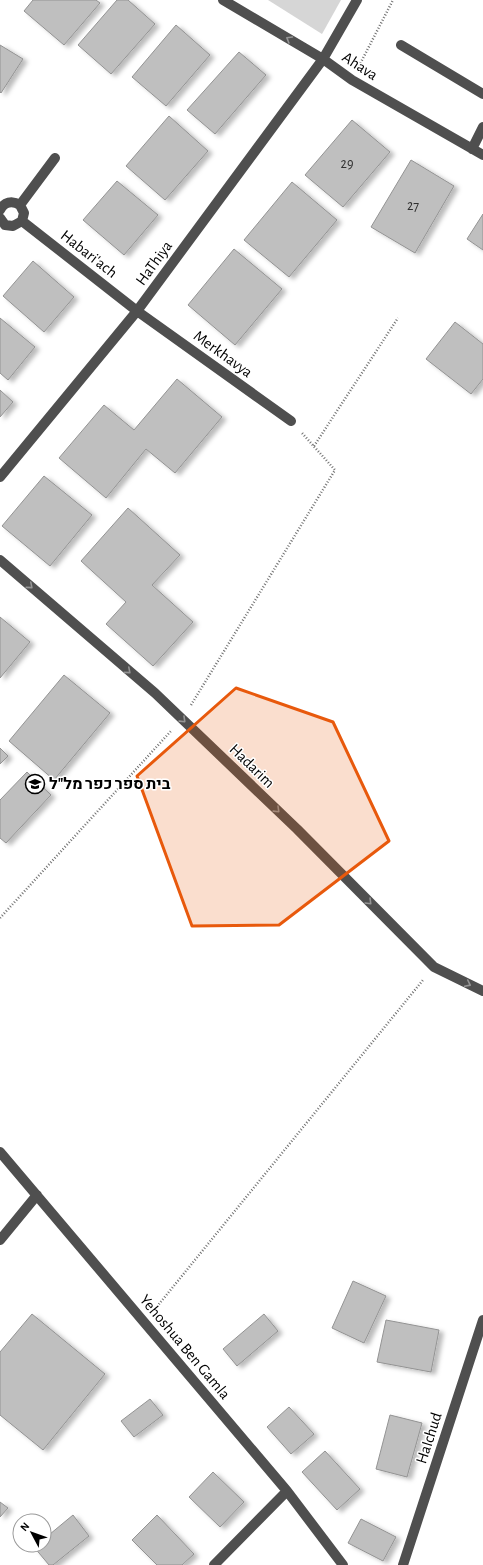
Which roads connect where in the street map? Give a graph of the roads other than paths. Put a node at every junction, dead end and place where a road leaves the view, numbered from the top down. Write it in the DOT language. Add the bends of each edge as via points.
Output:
graph roads {
  1 [pos="223,0"];
  2 [pos="357,0"];
  3 [pos="401,45"];
  4 [pos="323,59"];
  5 [pos="483,94"];
  6 [pos="483,127"];
  7 [pos="472,149"];
  8 [pos="483,155"];
  9 [pos="55,158"];
  10 [pos="20,205"];
  11 [pos="0,210"];
  12 [pos="22,221"];
  13 [pos="2,225"];
  14 [pos="137,311"];
  15 [pos="291,420"];
  16 [pos="0,477"];
  17 [pos="0,560"];
  18 [pos="483,991"];
  19 [pos="0,1152"];
  20 [pos="36,1195"];
  21 [pos="0,1240"];
  22 [pos="483,1320"];
  23 [pos="287,1491"];
  24 [pos="214,1565"];
  25 [pos="343,1565"];
  26 [pos="403,1565"];
  4 -- 1 [label="street, Ahava, one-way"];
  2 -- 4 [label="street, HaThiya"];
  3 -- 5 [label="street"];
  4 -- 7 [label="street, Ahava" via="352,80"];
  4 -- 14 [label="street, HaThiya"];
  6 -- 7 [label="street"];
  7 -- 8 [label="street, Ahava"];
  9 -- 10 [label="street"];
  10 -- 11 [label="street" via="8,202"];
  10 -- 12 [label="street" via="24,213"];
  12 -- 13 [label="street" via="13,226"];
  12 -- 14 [label="street, Habari'ach"];
  14 -- 15 [label="street, Merkhavya"];
  14 -- 16 [label="street, HaThiya"];
  17 -- 18 [label="street, Hadarim, one-way" via="155,693 297,829 434,967"];
  19 -- 20 [label="street, Yehoshua Ben Gamla"];
  20 -- 21 [label="street"];
  20 -- 23 [label="street, Yehoshua Ben Gamla"];
  22 -- 26 [label="street, HaIchud"];
  23 -- 24 [label="street"];
  23 -- 25 [label="street, Yehoshua Ben Gamla"];
}
